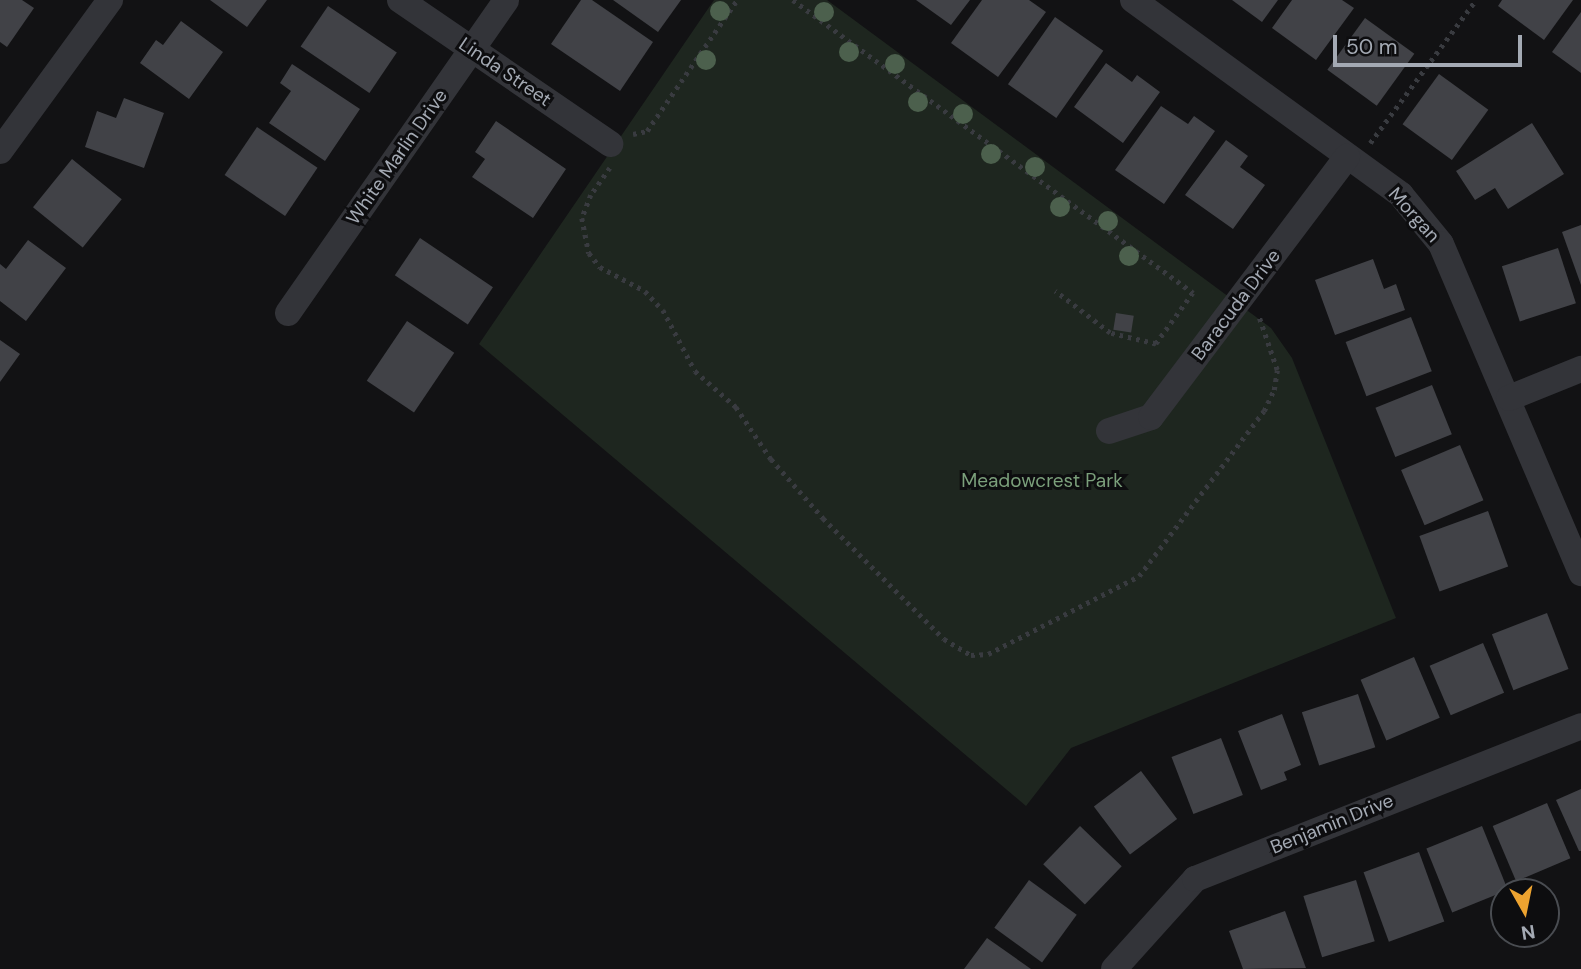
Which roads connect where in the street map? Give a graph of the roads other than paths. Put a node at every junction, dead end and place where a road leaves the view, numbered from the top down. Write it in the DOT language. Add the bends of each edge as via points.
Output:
graph roads {
  1 [pos="110,0"];
  2 [pos="400,0"];
  3 [pos="506,0"];
  4 [pos="1133,0"];
  5 [pos="473,49"];
  6 [pos="9,120"];
  7 [pos="617,150"];
  8 [pos="0,151"];
  9 [pos="1351,160"];
  10 [pos="288,313"];
  11 [pos="1581,369"];
  12 [pos="1509,398"];
  13 [pos="1109,431"];
  14 [pos="1581,573"];
  15 [pos="1581,726"];
  16 [pos="1114,969"];
  1 -- 6 [label="street"];
  2 -- 5 [label="street, Linda Street"];
  3 -- 5 [label="street, White Marlin Drive"];
  4 -- 9 [label="street, Morgan"];
  5 -- 7 [label="street, Linda Street"];
  5 -- 10 [label="street, White Marlin Drive"];
  6 -- 8 [label="street"];
  9 -- 12 [label="street, Morgan" via="1401,195 1441,244"];
  9 -- 13 [label="street, Baracuda Drive" via="1151,417"];
  11 -- 12 [label="street"];
  12 -- 14 [label="street, Morgan"];
  15 -- 16 [label="street, Benjamin Drive" via="1195,879"];
}
